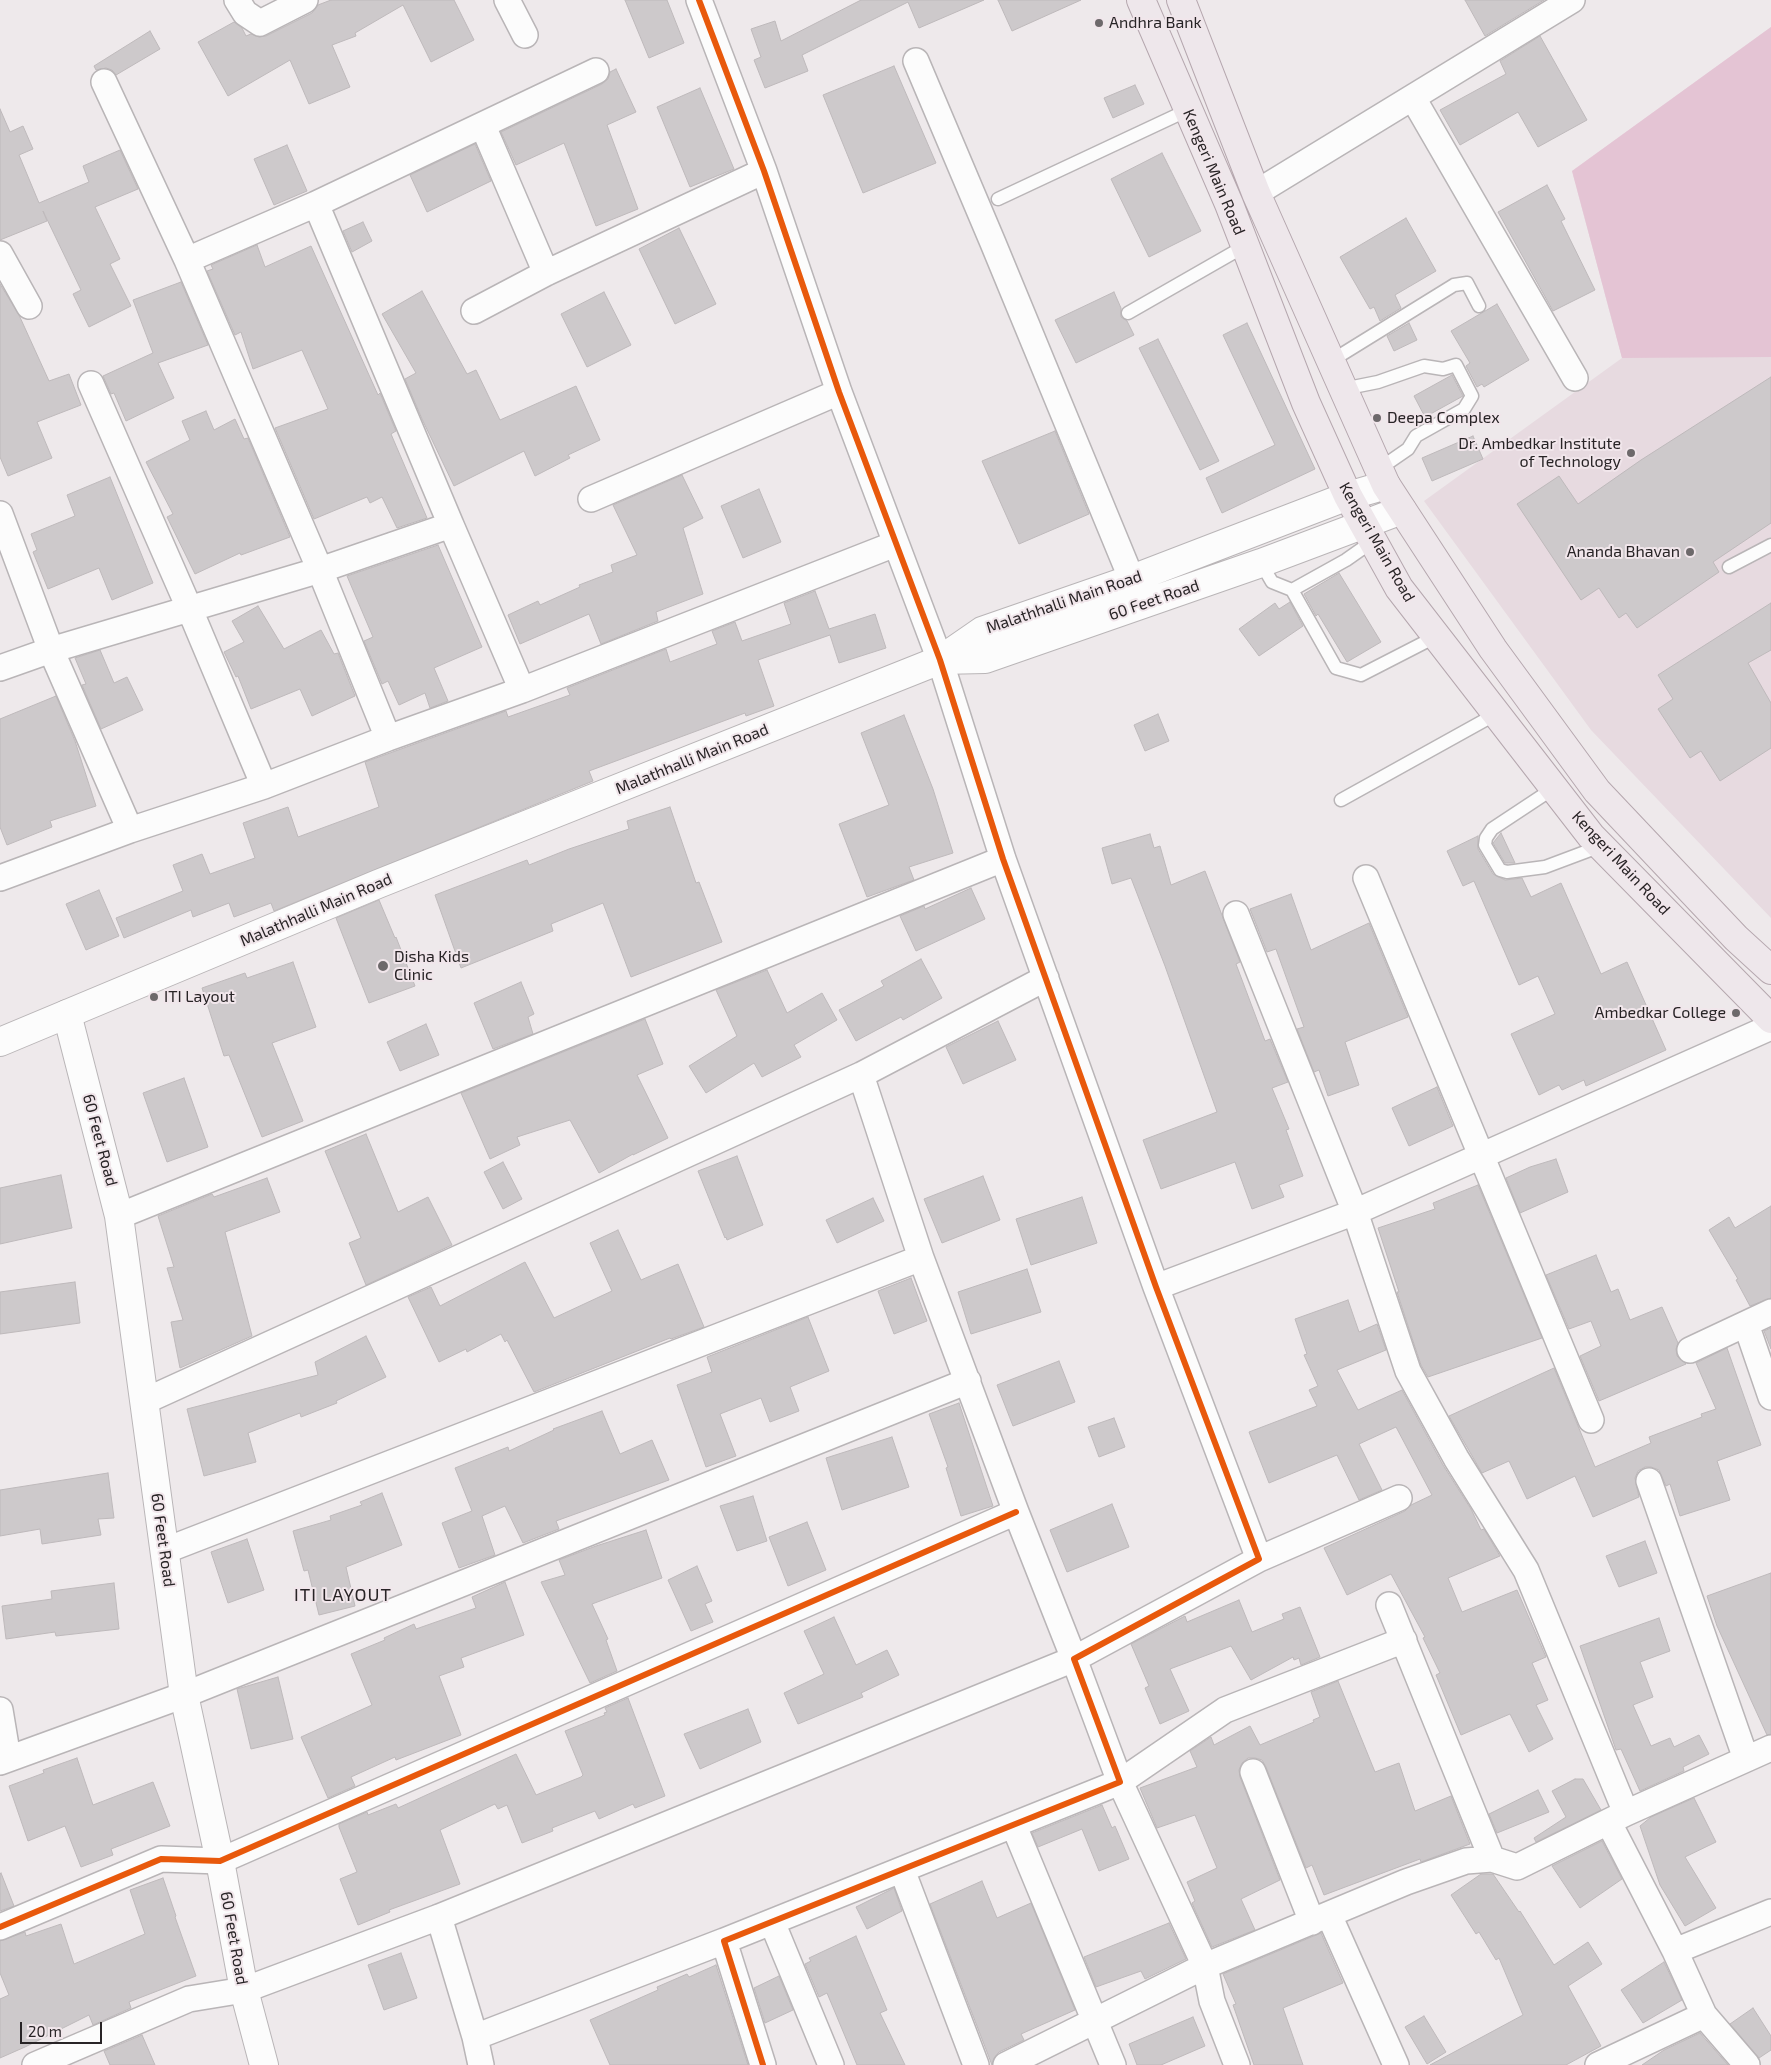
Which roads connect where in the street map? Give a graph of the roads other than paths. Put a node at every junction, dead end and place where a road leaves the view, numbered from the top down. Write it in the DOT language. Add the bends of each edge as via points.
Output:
graph roads {
  1 [pos="237,0"];
  2 [pos="305,0"];
  3 [pos="507,0"];
  4 [pos="699,0"];
  5 [pos="1140,0"];
  6 [pos="1180,0"];
  7 [pos="1571,0"];
  8 [pos="525,35"];
  9 [pos="916,61"];
  10 [pos="596,71"];
  11 [pos="104,82"];
  12 [pos="1413,98"];
  13 [pos="1188,110"];
  14 [pos="483,126"];
  15 [pos="764,171"];
  16 [pos="1256,193"];
  17 [pos="998,199"];
  18 [pos="316,204"];
  19 [pos="1246,246"];
  20 [pos="0,254"];
  21 [pos="187,260"];
  22 [pos="546,272"];
  23 [pos="29,306"];
  24 [pos="1479,306"];
  25 [pos="474,311"];
  26 [pos="1128,313"];
  27 [pos="1331,361"];
  28 [pos="1574,378"];
  29 [pos="91,384"];
  30 [pos="1343,389"];
  31 [pos="839,392"];
  32 [pos="1383,477"];
  33 [pos="1348,496"];
  34 [pos="591,499"];
  35 [pos="1402,510"];
  36 [pos="0,514"];
  37 [pos="451,525"];
  38 [pos="1368,532"];
  39 [pos="895,544"];
  40 [pos="1771,545"];
  41 [pos="1261,563"];
  42 [pos="1729,567"];
  43 [pos="320,570"];
  44 [pos="1132,579"];
  45 [pos="1292,590"];
  46 [pos="1142,604"];
  47 [pos="190,610"];
  48 [pos="1437,636"];
  49 [pos="51,650"];
  50 [pos="940,660"];
  51 [pos="0,668"];
  52 [pos="522,690"];
  53 [pos="1496,714"];
  54 [pos="388,738"];
  55 [pos="264,786"];
  56 [pos="1554,788"];
  57 [pos="1341,800"];
  58 [pos="130,830"];
  59 [pos="1601,846"];
  60 [pos="1003,859"];
  61 [pos="1,876"];
  62 [pos="1366,878"];
  63 [pos="1236,914"];
  64 [pos="1771,970"];
  65 [pos="1046,978"];
  66 [pos="67,1014"];
  67 [pos="1771,1019"];
  68 [pos="1771,1028"];
  69 [pos="0,1042"];
  70 [pos="861,1075"];
  71 [pos="1482,1156"];
  72 [pos="1355,1212"];
  73 [pos="119,1216"];
  74 [pos="921,1258"];
  75 [pos="1156,1286"];
  76 [pos="1771,1312"];
  77 [pos="1746,1324"];
  78 [pos="1690,1350"];
  79 [pos="968,1381"];
  80 [pos="1771,1397"];
  81 [pos="145,1401"];
  82 [pos="1591,1420"];
  83 [pos="1649,1481"];
  84 [pos="1399,1498"];
  85 [pos="1016,1512"];
  86 [pos="164,1552"];
  87 [pos="1259,1559"];
  88 [pos="1389,1605"];
  89 [pos="1404,1640"];
  90 [pos="1074,1659"];
  91 [pos="184,1695"];
  92 [pos="0,1710"];
  93 [pos="1771,1748"];
  94 [pos="1746,1758"];
  95 [pos="4,1760"];
  96 [pos="1253,1772"];
  97 [pos="1120,1782"];
  98 [pos="1618,1818"];
  99 [pos="1014,1826"];
  100 [pos="1492,1859"];
  101 [pos="220,1861"];
  102 [pos="902,1870"];
  103 [pos="1771,1912"];
  104 [pos="439,1918"];
  105 [pos="1320,1918"];
  106 [pos="772,1922"];
  107 [pos="0,1927"];
  108 [pos="724,1941"];
  109 [pos="1675,1951"];
  110 [pos="1205,1966"];
  111 [pos="244,1990"];
  112 [pos="1704,2015"];
  113 [pos="1094,2020"];
  114 [pos="475,2037"];
  115 [pos="36,2065"];
  116 [pos="264,2065"];
  117 [pos="481,2065"];
  118 [pos="763,2065"];
  119 [pos="831,2065"];
  120 [pos="976,2065"];
  121 [pos="1006,2065"];
  122 [pos="1113,2065"];
  123 [pos="1237,2065"];
  124 [pos="1396,2065"];
  125 [pos="1598,2065"];
  126 [pos="1746,2065"];
  1 -- 2 [label="street" via="245,13 260,23"];
  3 -- 8 [label="street"];
  4 -- 15 [label="street"];
  5 -- 13 [label="main road, Kengeri Main Road"];
  6 -- 16 [label="main road, Kengeri Main Road"];
  7 -- 12 [label="street"];
  9 -- 44 [label="street"];
  10 -- 14 [label="street"];
  11 -- 21 [label="street"];
  12 -- 16 [label="street"];
  12 -- 28 [label="street"];
  13 -- 17 [label="lane"];
  13 -- 19 [label="main road, Kengeri Main Road"];
  14 -- 18 [label="street"];
  14 -- 22 [label="street"];
  15 -- 22 [label="street"];
  15 -- 31 [label="street"];
  16 -- 27 [label="main road, Kengeri Main Road"];
  18 -- 21 [label="street"];
  18 -- 37 [label="street"];
  19 -- 26 [label="lane"];
  19 -- 33 [label="main road, Kengeri Main Road" via="1306,403"];
  20 -- 23 [label="street"];
  21 -- 43 [label="street"];
  22 -- 25 [label="street"];
  24 -- 27 [label="lane" via="1467,283 1454,285"];
  27 -- 30 [label="main road, Kengeri Main Road"];
  29 -- 47 [label="street"];
  30 -- 32 [label="main road, Kengeri Main Road"];
  30 -- 32 [label="lane" via="1378,382 1424,366 1443,369 1456,366 1472,396 1464,408 1416,436"];
  31 -- 34 [label="street"];
  31 -- 39 [label="street"];
  32 -- 33 [label="main road, Malathhalli Main Road"];
  32 -- 35 [label="main road, Kengeri Main Road"];
  33 -- 38 [label="main road, Kengeri Main Road"];
  33 -- 44 [label="main road, Malathhalli Main Road"];
  35 -- 38 [label="main road, 60 Feet Road"];
  35 -- 64 [label="main road, Kengeri Main Road" via="1493,649 1597,792 1736,938"];
  36 -- 49 [label="street"];
  37 -- 43 [label="street"];
  37 -- 52 [label="street"];
  38 -- 41 [label="main road, 60 Feet Road"];
  38 -- 45 [label="lane" via="1346,560"];
  38 -- 48 [label="main road, Kengeri Main Road" via="1399,588"];
  39 -- 50 [label="street"];
  39 -- 52 [label="street"];
  40 -- 42 [label="lane"];
  41 -- 45 [label="lane" via="1272,582"];
  41 -- 46 [label="main road, 60 Feet Road"];
  43 -- 47 [label="street"];
  43 -- 54 [label="street"];
  44 -- 46 [label="street"];
  44 -- 50 [label="main road, Malathhalli Main Road" via="982,631"];
  45 -- 48 [label="lane" via="1336,668 1361,675"];
  46 -- 50 [label="main road, 60 Feet Road" via="985,659"];
  47 -- 49 [label="street"];
  47 -- 55 [label="street"];
  48 -- 53 [label="main road, Kengeri Main Road"];
  49 -- 51 [label="street"];
  49 -- 58 [label="street"];
  50 -- 60 [label="street"];
  50 -- 66 [label="main road, Malathhalli Main Road" via="378,884"];
  52 -- 54 [label="street"];
  53 -- 56 [label="main road, Kengeri Main Road"];
  53 -- 57 [label="lane"];
  54 -- 55 [label="street"];
  55 -- 58 [label="street"];
  56 -- 59 [label="main road, Kengeri Main Road"];
  56 -- 59 [label="lane" via="1492,830 1486,838 1485,845 1500,870 1545,867"];
  58 -- 61 [label="street"];
  59 -- 67 [label="main road, Kengeri Main Road"];
  60 -- 65 [label="street"];
  60 -- 73 [label="street"];
  62 -- 71 [label="street"];
  63 -- 72 [label="street"];
  65 -- 70 [label="street"];
  65 -- 75 [label="street"];
  66 -- 69 [label="main road, Malathhalli Main Road"];
  66 -- 73 [label="main road, 60 Feet Road"];
  68 -- 71 [label="street"];
  70 -- 74 [label="street"];
  70 -- 81 [label="street"];
  71 -- 72 [label="street"];
  71 -- 82 [label="street"];
  72 -- 75 [label="street"];
  72 -- 98 [label="street" via="1408,1371 1456,1458 1526,1570"];
  73 -- 81 [label="main road, 60 Feet Road"];
  74 -- 79 [label="street"];
  74 -- 86 [label="street"];
  75 -- 87 [label="street"];
  76 -- 77 [label="street"];
  77 -- 78 [label="street"];
  77 -- 80 [label="street"];
  79 -- 85 [label="street"];
  79 -- 91 [label="street"];
  81 -- 86 [label="main road, 60 Feet Road"];
  83 -- 94 [label="street"];
  84 -- 87 [label="street"];
  85 -- 90 [label="street"];
  85 -- 101 [label="street"];
  86 -- 91 [label="main road, 60 Feet Road"];
  87 -- 90 [label="street"];
  88 -- 89 [label="street"];
  89 -- 97 [label="street" via="1224,1710"];
  89 -- 100 [label="street"];
  90 -- 97 [label="street"];
  90 -- 104 [label="street"];
  91 -- 95 [label="street"];
  91 -- 101 [label="main road, 60 Feet Road"];
  92 -- 95 [label="street"];
  93 -- 94 [label="street"];
  94 -- 98 [label="street"];
  96 -- 105 [label="street"];
  97 -- 99 [label="street"];
  97 -- 110 [label="street"];
  98 -- 100 [label="street" via="1516,1867"];
  98 -- 109 [label="street"];
  99 -- 102 [label="street"];
  99 -- 113 [label="street"];
  100 -- 105 [label="street" via="1466,1861"];
  101 -- 107 [label="street" via="161,1859"];
  101 -- 111 [label="main road, 60 Feet Road"];
  102 -- 106 [label="street"];
  102 -- 120 [label="street"];
  103 -- 109 [label="street"];
  104 -- 111 [label="street"];
  104 -- 114 [label="street"];
  105 -- 110 [label="street"];
  105 -- 124 [label="street"];
  106 -- 108 [label="street"];
  106 -- 119 [label="street"];
  108 -- 114 [label="street"];
  108 -- 118 [label="street"];
  109 -- 112 [label="street"];
  110 -- 113 [label="street"];
  110 -- 123 [label="street" via="1212,2001"];
  111 -- 115 [label="street" via="189,2000"];
  111 -- 116 [label="main road, 60 Feet Road"];
  112 -- 125 [label="street"];
  112 -- 126 [label="street"];
  113 -- 121 [label="street"];
  113 -- 122 [label="street"];
  114 -- 117 [label="street"];
}
